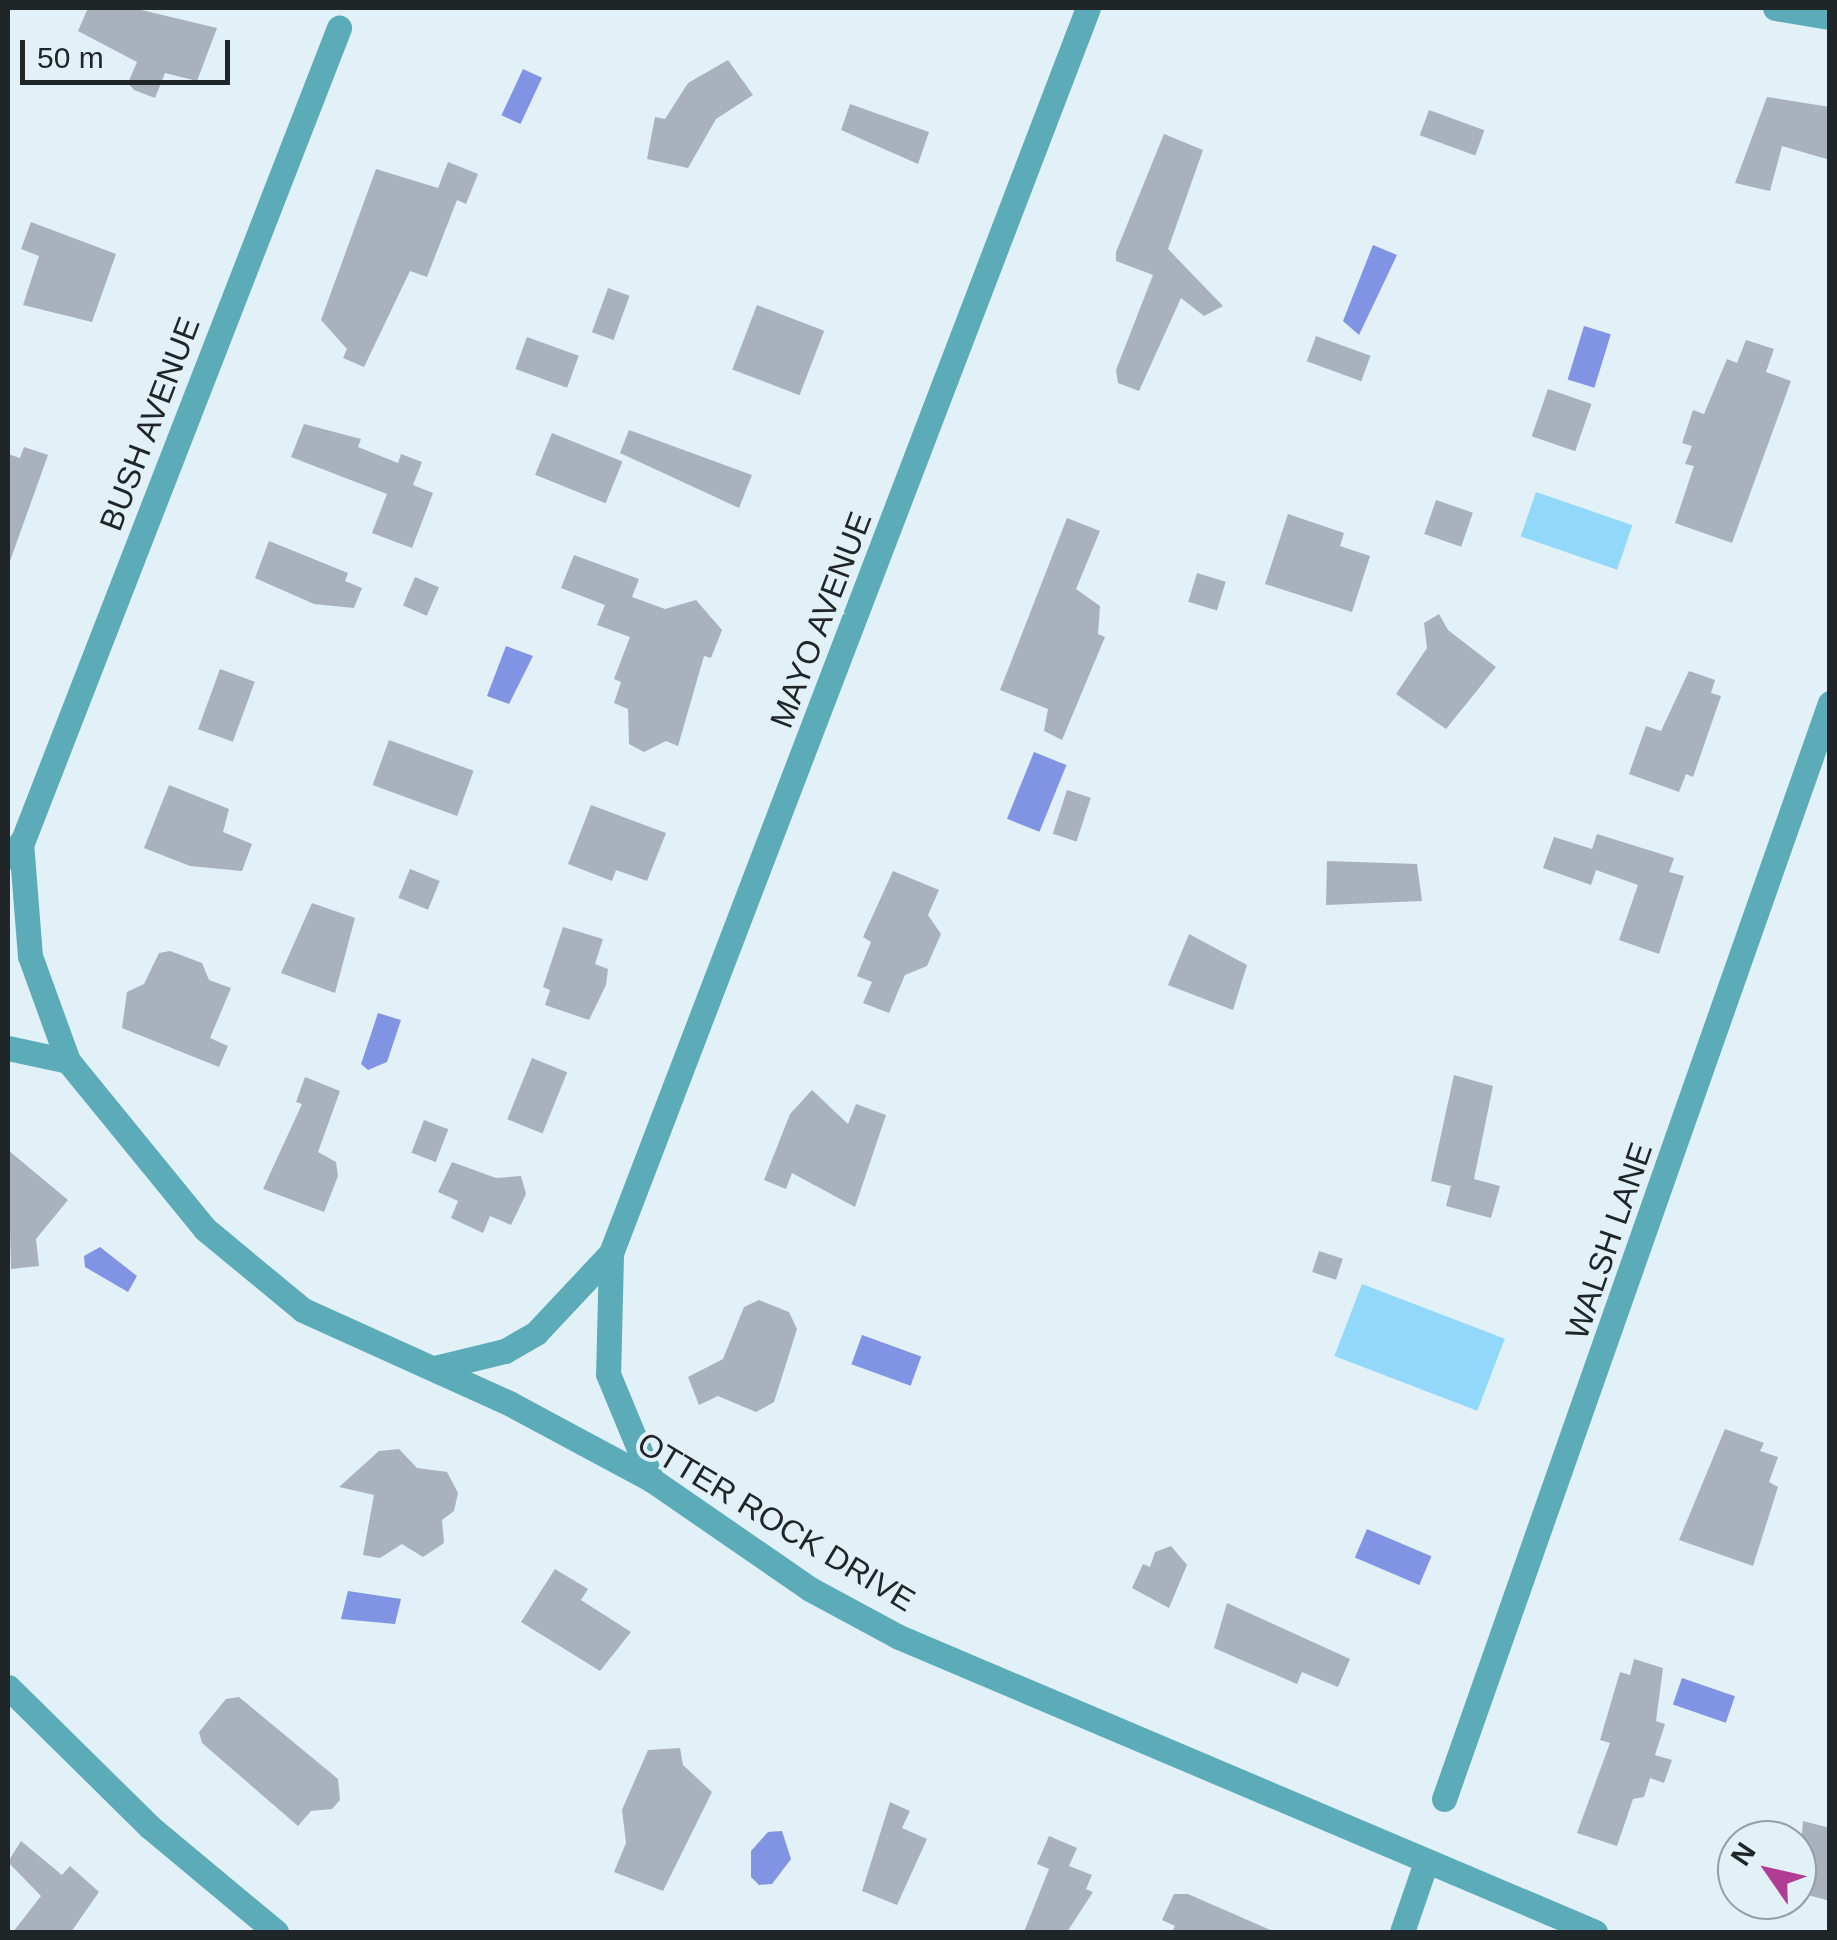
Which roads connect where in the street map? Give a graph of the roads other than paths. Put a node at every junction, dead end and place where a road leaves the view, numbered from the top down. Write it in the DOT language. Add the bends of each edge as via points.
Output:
graph roads {
  1 [pos="1088,8"];
  2 [pos="1776,8"];
  3 [pos="1830,17"];
  4 [pos="339,28"];
  5 [pos="1830,703"];
  6 [pos="21,842"];
  7 [pos="8,882"];
  8 [pos="8,1048"];
  9 [pos="68,1061"];
  10 [pos="611,1253"];
  11 [pos="435,1368"];
  12 [pos="652,1480"];
  13 [pos="8,1686"];
  14 [pos="1444,1799"];
  15 [pos="1426,1862"];
  16 [pos="276,1932"];
  17 [pos="1402,1932"];
  18 [pos="1595,1932"];
  1 -- 10 [label="street, MAYO AVENUE"];
  2 -- 3 [label="street"];
  4 -- 6 [label="street, BUSH AVENUE"];
  5 -- 14 [label="street, WALSH LANE"];
  6 -- 7 [label="street, BUSH AVENUE"];
  6 -- 9 [label="street, OTTER ROCK DRIVE" via="30,956"];
  8 -- 9 [label="street"];
  9 -- 11 [label="street, OTTER ROCK DRIVE" via="205,1229 251,1273 364,1342"];
  10 -- 11 [label="street, MAYO AVENUE" via="536,1333 505,1351"];
  10 -- 12 [label="street, MAYO AVENUE" via="608,1374"];
  11 -- 12 [label="street, OTTER ROCK DRIVE"];
  12 -- 15 [label="street, OTTER ROCK DRIVE" via="810,1589 899,1637"];
  13 -- 16 [label="street" via="150,1827"];
  15 -- 17 [label="street"];
  15 -- 18 [label="street, OTTER ROCK DRIVE"];
}
